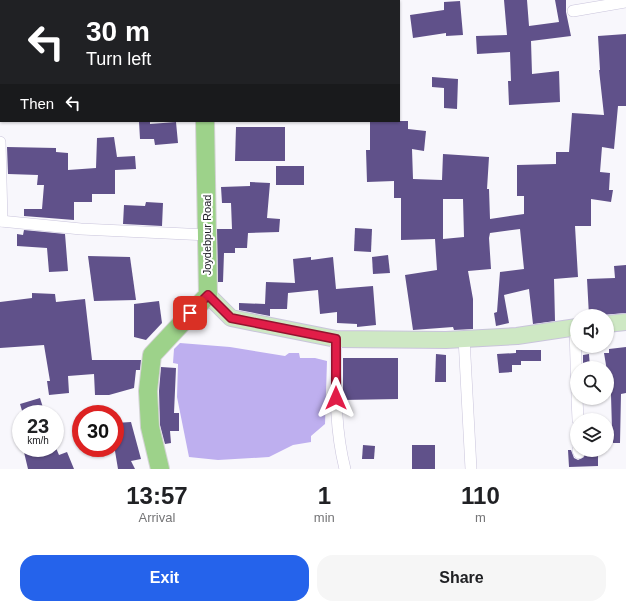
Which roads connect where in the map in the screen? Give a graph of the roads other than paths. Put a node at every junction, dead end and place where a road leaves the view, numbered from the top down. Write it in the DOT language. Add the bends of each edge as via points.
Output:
graph roads {
  1 [pos="626,2"];
  2 [pos="573,11"];
  3 [pos="205,122"];
  4 [pos="0,142"];
  5 [pos="1,221"];
  6 [pos="208,236"];
  7 [pos="208,295"];
  8 [pos="626,322"];
  9 [pos="614,323"];
  10 [pos="570,328"];
  11 [pos="464,338"];
  12 [pos="336,339"];
  13 [pos="160,469"];
  14 [pos="345,469"];
  15 [pos="471,469"];
  1 -- 2 [label="street"];
  3 -- 6 [label="main road, Joydebpur Road"];
  4 -- 5 [label="street"];
  5 -- 6 [label="street"];
  6 -- 7 [label="main road, Joydebpur Road"];
  7 -- 12 [label="street" via="231,318"];
  7 -- 13 [label="main road" via="152,355 148,391 150,427"];
  8 -- 9 [label="street"];
  10 -- 11 [label="street" via="518,336"];
  11 -- 12 [label="street"];
  11 -- 15 [label="street"];
  12 -- 14 [label="street" via="336,413"];
}
